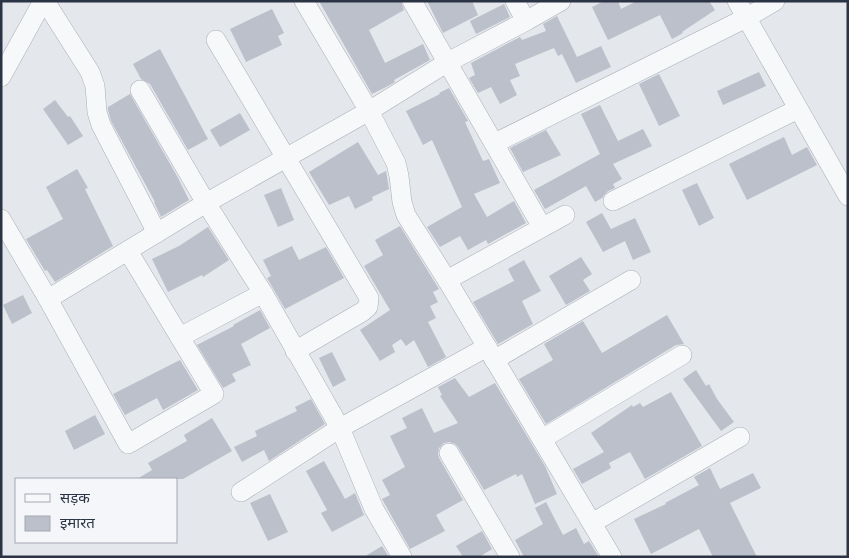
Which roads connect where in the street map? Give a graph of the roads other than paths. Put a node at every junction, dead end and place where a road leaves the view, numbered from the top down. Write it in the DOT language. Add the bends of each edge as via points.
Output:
graph roads {
  1 [pos="44,1"];
  2 [pos="304,1"];
  3 [pos="412,1"];
  4 [pos="515,1"];
  5 [pos="561,1"];
  6 [pos="737,1"];
  7 [pos="775,1"];
  8 [pos="746,18"];
  9 [pos="526,21"];
  10 [pos="216,40"];
  11 [pos="448,62"];
  12 [pos="1,77"];
  13 [pos="140,90"];
  14 [pos="798,109"];
  15 [pos="368,111"];
  16 [pos="494,143"];
  17 [pos="287,158"];
  18 [pos="848,196"];
  19 [pos="613,202"];
  20 [pos="206,203"];
  21 [pos="565,215"];
  22 [pos="1,219"];
  23 [pos="542,227"];
  24 [pos="157,233"];
  25 [pos="128,251"];
  26 [pos="447,280"];
  27 [pos="630,280"];
  28 [pos="263,293"];
  29 [pos="48,298"];
  30 [pos="180,337"];
  31 [pos="295,350"];
  32 [pos="490,353"];
  33 [pos="682,355"];
  34 [pos="340,428"];
  35 [pos="740,437"];
  36 [pos="542,439"];
  37 [pos="449,453"];
  38 [pos="242,492"];
  39 [pos="592,523"];
  40 [pos="402,557"];
  41 [pos="510,557"];
  42 [pos="612,557"];
  1 -- 12 [label="street"];
  1 -- 24 [label="street" via="90,72 101,125"];
  2 -- 15 [label="street"];
  3 -- 11 [label="street"];
  4 -- 9 [label="street"];
  5 -- 9 [label="street"];
  6 -- 8 [label="street"];
  7 -- 8 [label="street"];
  8 -- 14 [label="street"];
  8 -- 16 [label="street"];
  9 -- 11 [label="street"];
  10 -- 17 [label="street"];
  11 -- 15 [label="street"];
  11 -- 16 [label="street"];
  13 -- 20 [label="street"];
  14 -- 18 [label="street"];
  14 -- 19 [label="street"];
  15 -- 17 [label="street"];
  15 -- 26 [label="street" via="398,170 406,215"];
  16 -- 23 [label="street"];
  17 -- 20 [label="street"];
  17 -- 31 [label="street" via="370,302 362,312"];
  20 -- 24 [label="street"];
  20 -- 28 [label="street"];
  21 -- 23 [label="street"];
  22 -- 29 [label="street"];
  23 -- 26 [label="street"];
  24 -- 25 [label="street"];
  25 -- 29 [label="street"];
  25 -- 30 [label="street"];
  26 -- 32 [label="street"];
  27 -- 32 [label="street"];
  28 -- 30 [label="street"];
  28 -- 31 [label="street"];
  29 -- 30 [label="street" via="128,444 214,394"];
  31 -- 34 [label="street"];
  32 -- 34 [label="street"];
  32 -- 36 [label="street"];
  33 -- 36 [label="street"];
  34 -- 38 [label="street"];
  34 -- 40 [label="street" via="374,509"];
  35 -- 39 [label="street"];
  36 -- 39 [label="street"];
  37 -- 41 [label="street"];
  39 -- 42 [label="street"];
}
